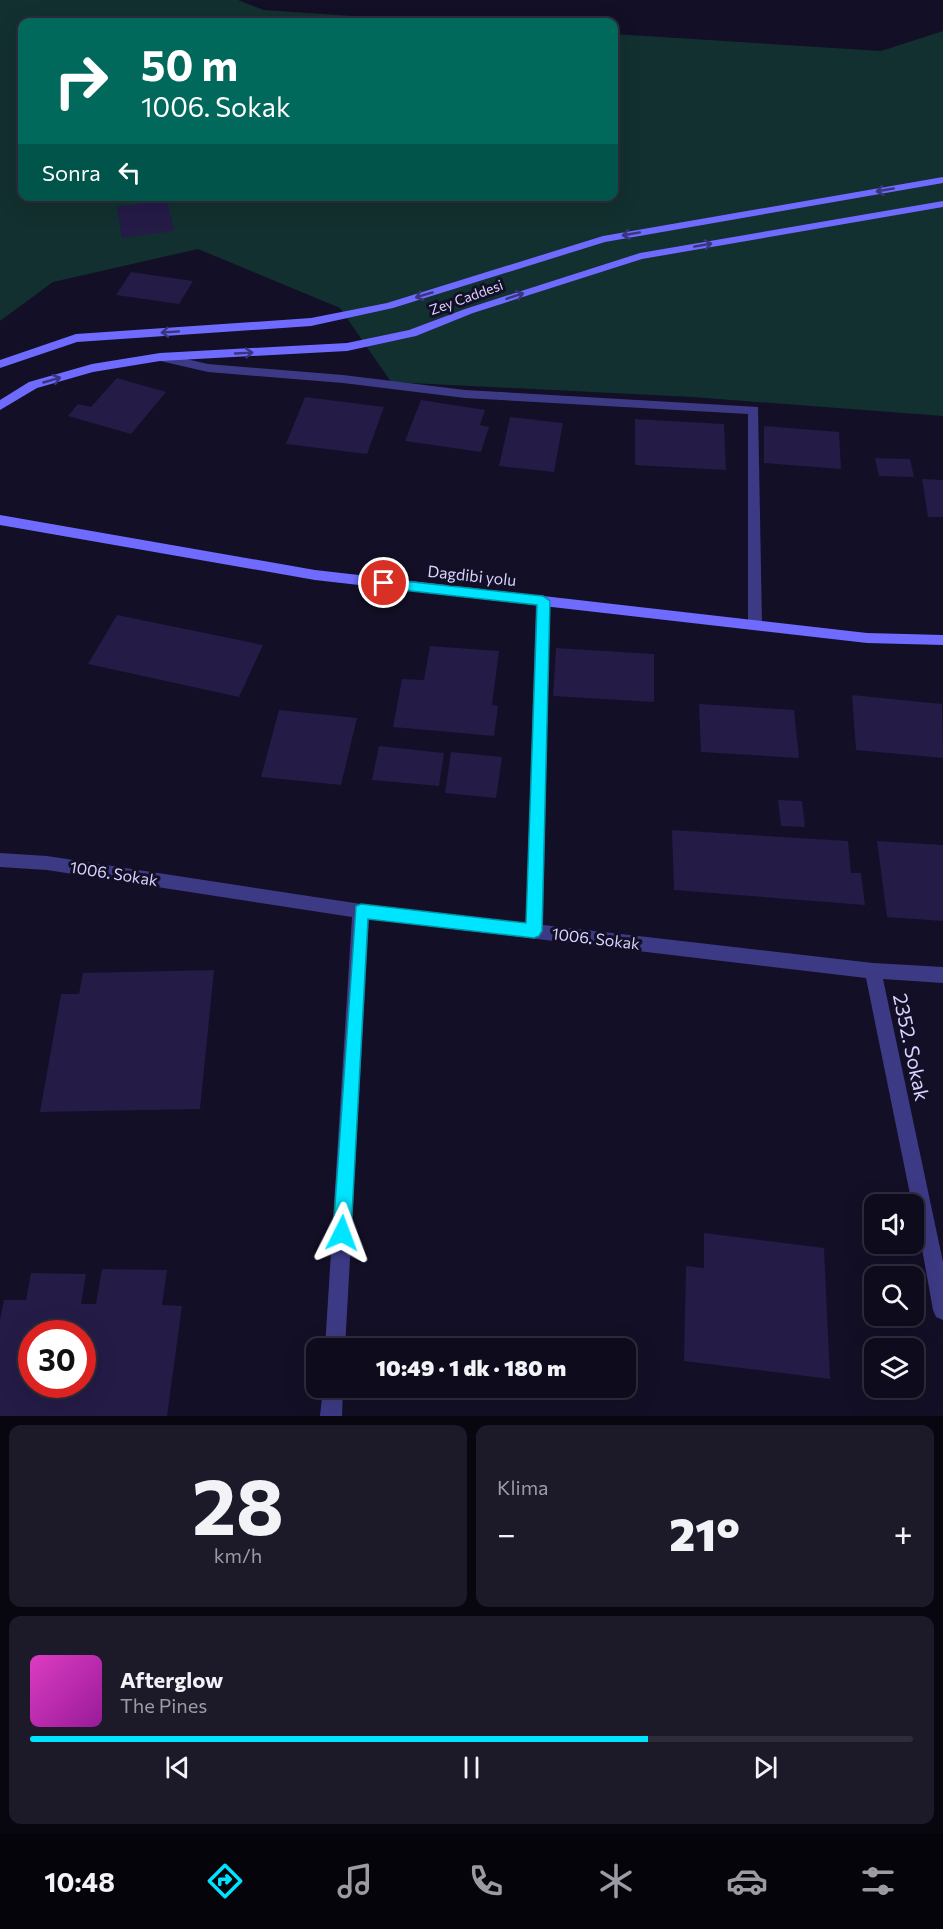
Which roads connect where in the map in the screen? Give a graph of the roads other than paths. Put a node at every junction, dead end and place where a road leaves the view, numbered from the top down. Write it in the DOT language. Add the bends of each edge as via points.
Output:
graph roads {
  1 [pos="943,180"];
  2 [pos="943,204"];
  3 [pos="160,357"];
  4 [pos="0,364"];
  5 [pos="0,406"];
  6 [pos="0,520"];
  7 [pos="543,601"];
  8 [pos="755,625"];
  9 [pos="943,640"];
  10 [pos="0,860"];
  11 [pos="361,911"];
  12 [pos="534,931"];
  13 [pos="873,970"];
  14 [pos="943,975"];
  15 [pos="943,1310"];
  16 [pos="336,1338"];
  17 [pos="332,1398"];
  18 [pos="331,1416"];
  1 -- 4 [label="main road, Zey Caddesi, one-way" via="603,239 389,306 311,322 76,338"];
  3 -- 2 [label="main road, Zey Caddesi, one-way" via="347,347 412,333 469,310 640,256"];
  5 -- 3 [label="main road, Zey Caddesi, one-way" via="33,385 92,368"];
  3 -- 8 [label="street" via="208,368 465,394 754,410"];
  6 -- 7 [label="main road, Dagdibi yolu" via="315,576"];
  7 -- 8 [label="main road, Dagdibi yolu"];
  7 -- 12 [label="street"];
  8 -- 9 [label="main road, Dagdibi yolu" via="867,638"];
  10 -- 11 [label="street, 1006. Sokak" via="46,863"];
  11 -- 12 [label="street, 1006. Sokak"];
  11 -- 16 [label="street"];
  12 -- 13 [label="street, 1006. Sokak"];
  13 -- 14 [label="street, 1006. Sokak"];
  13 -- 15 [label="street, 2352. Sokak"];
  17 -- 18 [label="street"];
}
